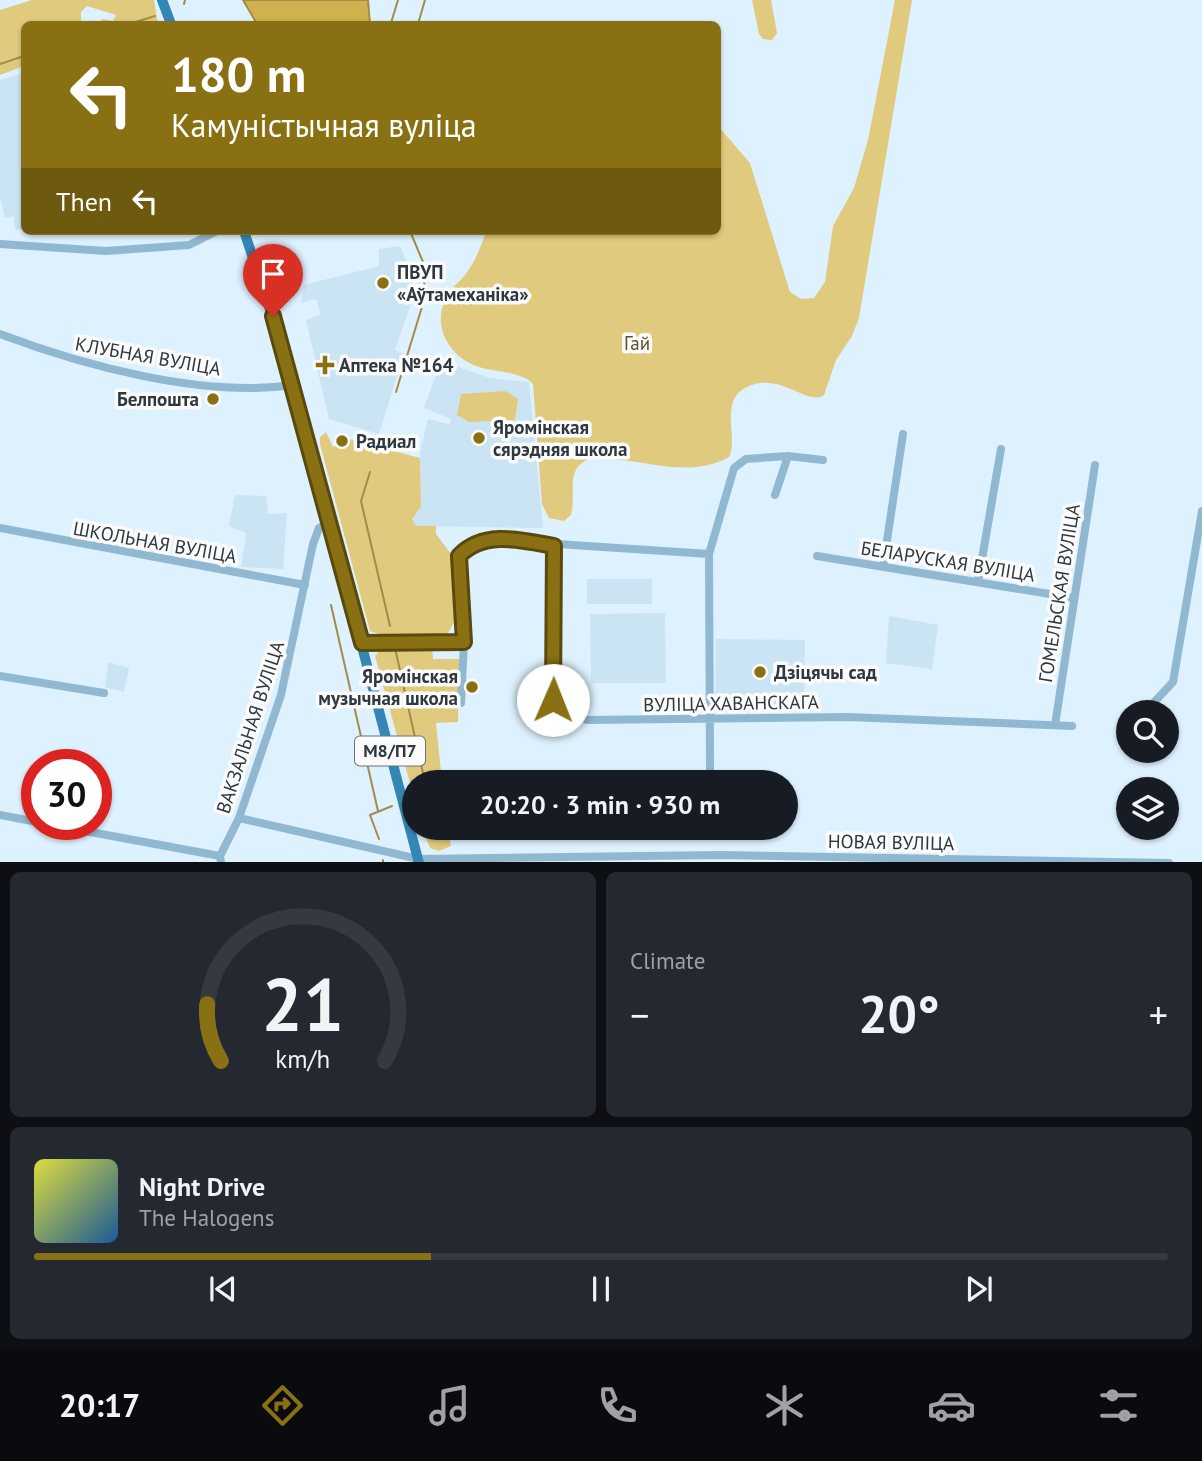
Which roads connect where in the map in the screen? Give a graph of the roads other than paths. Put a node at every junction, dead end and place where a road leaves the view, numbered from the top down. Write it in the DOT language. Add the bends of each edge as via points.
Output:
graph roads {
  1 [pos="162,0"];
  2 [pos="170,21"];
  3 [pos="209,235"];
  4 [pos="245,235"];
  5 [pos="0,244"];
  6 [pos="0,334"];
  7 [pos="293,385"];
  8 [pos="903,433"];
  9 [pos="1001,449"];
  10 [pos="788,456"];
  11 [pos="823,460"];
  12 [pos="1095,465"];
  13 [pos="775,495"];
  14 [pos="1202,511"];
  15 [pos="330,522"];
  16 [pos="0,528"];
  17 [pos="554,546"];
  18 [pos="709,554"];
  19 [pos="817,556"];
  20 [pos="883,567"];
  21 [pos="978,582"];
  22 [pos="305,585"];
  23 [pos="1074,598"];
  24 [pos="464,642"];
  25 [pos="362,643"];
  26 [pos="0,676"];
  27 [pos="104,693"];
  28 [pos="1156,700"];
  29 [pos="461,703"];
  30 [pos="709,719"];
  31 [pos="1055,725"];
  32 [pos="1072,726"];
  33 [pos="710,769"];
  34 [pos="0,816"];
  35 [pos="239,818"];
  36 [pos="21,819"];
  37 [pos="112,837"];
  38 [pos="220,859"];
  39 [pos="696,859"];
  40 [pos="419,861"];
  41 [pos="1051,862"];
  1 -- 2 [label="main road"];
  3 -- 5 [label="street" via="188,245 106,251"];
  4 -- 7 [label="main road, М8/П7"];
  6 -- 7 [label="street, КЛУБНАЯ ВУЛІЦА" via="76,361 168,379 260,389"];
  7 -- 15 [label="main road, М8/П7"];
  8 -- 20 [label="street"];
  9 -- 21 [label="street"];
  10 -- 11 [label="street"];
  10 -- 13 [label="street"];
  10 -- 18 [label="street" via="746,458 734,468"];
  12 -- 23 [label="street, ГОМЕЛЬСКАЯ ВУЛІЦА"];
  14 -- 28 [label="street" via="1173,682"];
  15 -- 22 [label="street, ВАКЗАЛЬНАЯ ВУЛІЦА" via="319,528"];
  15 -- 25 [label="main road, М8/П7"];
  16 -- 22 [label="street, ШКОЛЬНАЯ ВУЛІЦА"];
  17 -- 18 [label="street"];
  17 -- 24 [label="street" via="478,541 459,556"];
  17 -- 30 [label="street, ВУЛІЦА ХАВАНСКАГА" via="553,700 560,712 588,720"];
  18 -- 30 [label="street"];
  19 -- 20 [label="street, БЕЛАРУСКАЯ ВУЛІЦА"];
  20 -- 21 [label="street, БЕЛАРУСКАЯ ВУЛІЦА"];
  21 -- 23 [label="street, БЕЛАРУСКАЯ ВУЛІЦА"];
  22 -- 35 [label="street, ВАКЗАЛЬНАЯ ВУЛІЦА" via="281,695"];
  23 -- 31 [label="street, ГОМЕЛЬСКАЯ ВУЛІЦА"];
  24 -- 25 [label="street"];
  24 -- 29 [label="street"];
  25 -- 40 [label="main road, М8/П7"];
  26 -- 27 [label="street"];
  30 -- 31 [label="street, ВУЛІЦА ХАВАНСКАГА" via="848,717"];
  30 -- 33 [label="street"];
  31 -- 32 [label="street, ВУЛІЦА ХАВАНСКАГА"];
  34 -- 36 [label="street"];
  35 -- 38 [label="street, ВАКЗАЛЬНАЯ ВУЛІЦА"];
  35 -- 40 [label="street, НОВАЯ ВУЛІЦА"];
  37 -- 38 [label="street"];
  39 -- 40 [label="street, НОВАЯ ВУЛІЦА"];
  39 -- 41 [label="street, НОВАЯ ВУЛІЦА"];
}
